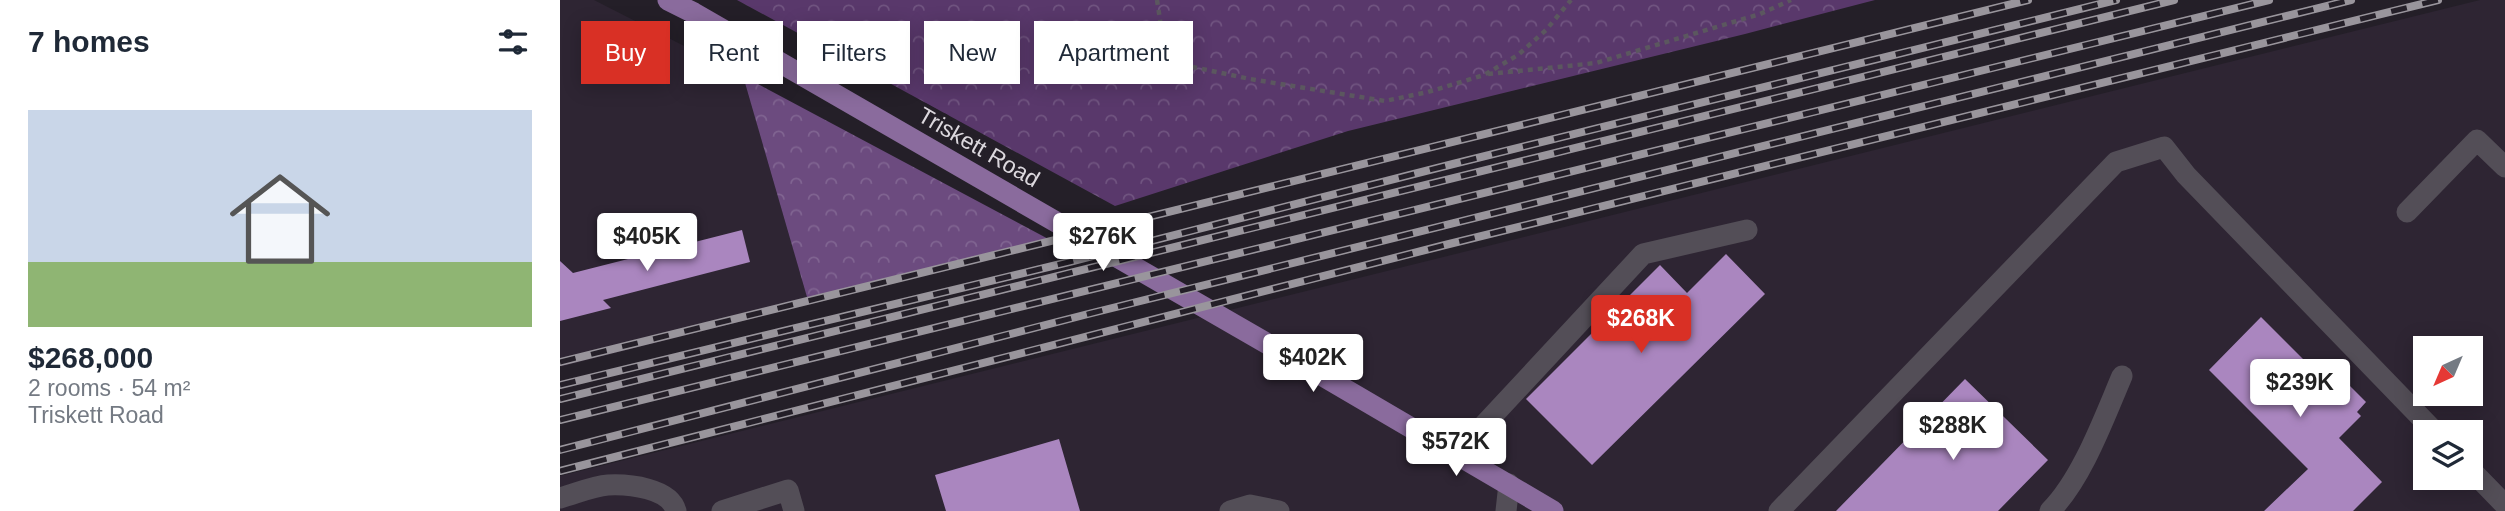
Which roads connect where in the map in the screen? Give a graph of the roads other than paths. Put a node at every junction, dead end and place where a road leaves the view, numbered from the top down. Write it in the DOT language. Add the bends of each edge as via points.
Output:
graph roads {
  1 [pos="668,0"];
  2 [pos="2505,167"];
  3 [pos="2407,212"];
  4 [pos="1747,230"];
  5 [pos="2122,376"];
  6 [pos="2423,420"];
  7 [pos="1457,454"];
  8 [pos="2483,482"];
  9 [pos="1509,484"];
  10 [pos="560,498"];
  11 [pos="2505,505"];
  12 [pos="676,511"];
  13 [pos="722,511"];
  14 [pos="794,511"];
  15 [pos="1230,511"];
  16 [pos="1279,511"];
  17 [pos="1506,511"];
  18 [pos="1553,511"];
  19 [pos="1779,511"];
  20 [pos="2050,511"];
  1 -- 7 [label="main road, Triskett Road"];
  2 -- 3 [label="lane" via="2477,140"];
  4 -- 7 [label="lane" via="1643,254"];
  5 -- 20 [label="lane" via="2064,497"];
  6 -- 19 [label="lane" via="2164,147 2116,162"];
  7 -- 9 [label="main road, Triskett Road"];
  8 -- 11 [label="lane"];
  9 -- 17 [label="lane"];
  9 -- 18 [label="main road, Triskett Road"];
  10 -- 12 [label="lane" via="608,485 656,490 674,503"];
  13 -- 14 [label="lane" via="788,489"];
  15 -- 16 [label="lane" via="1250,505"];
}
